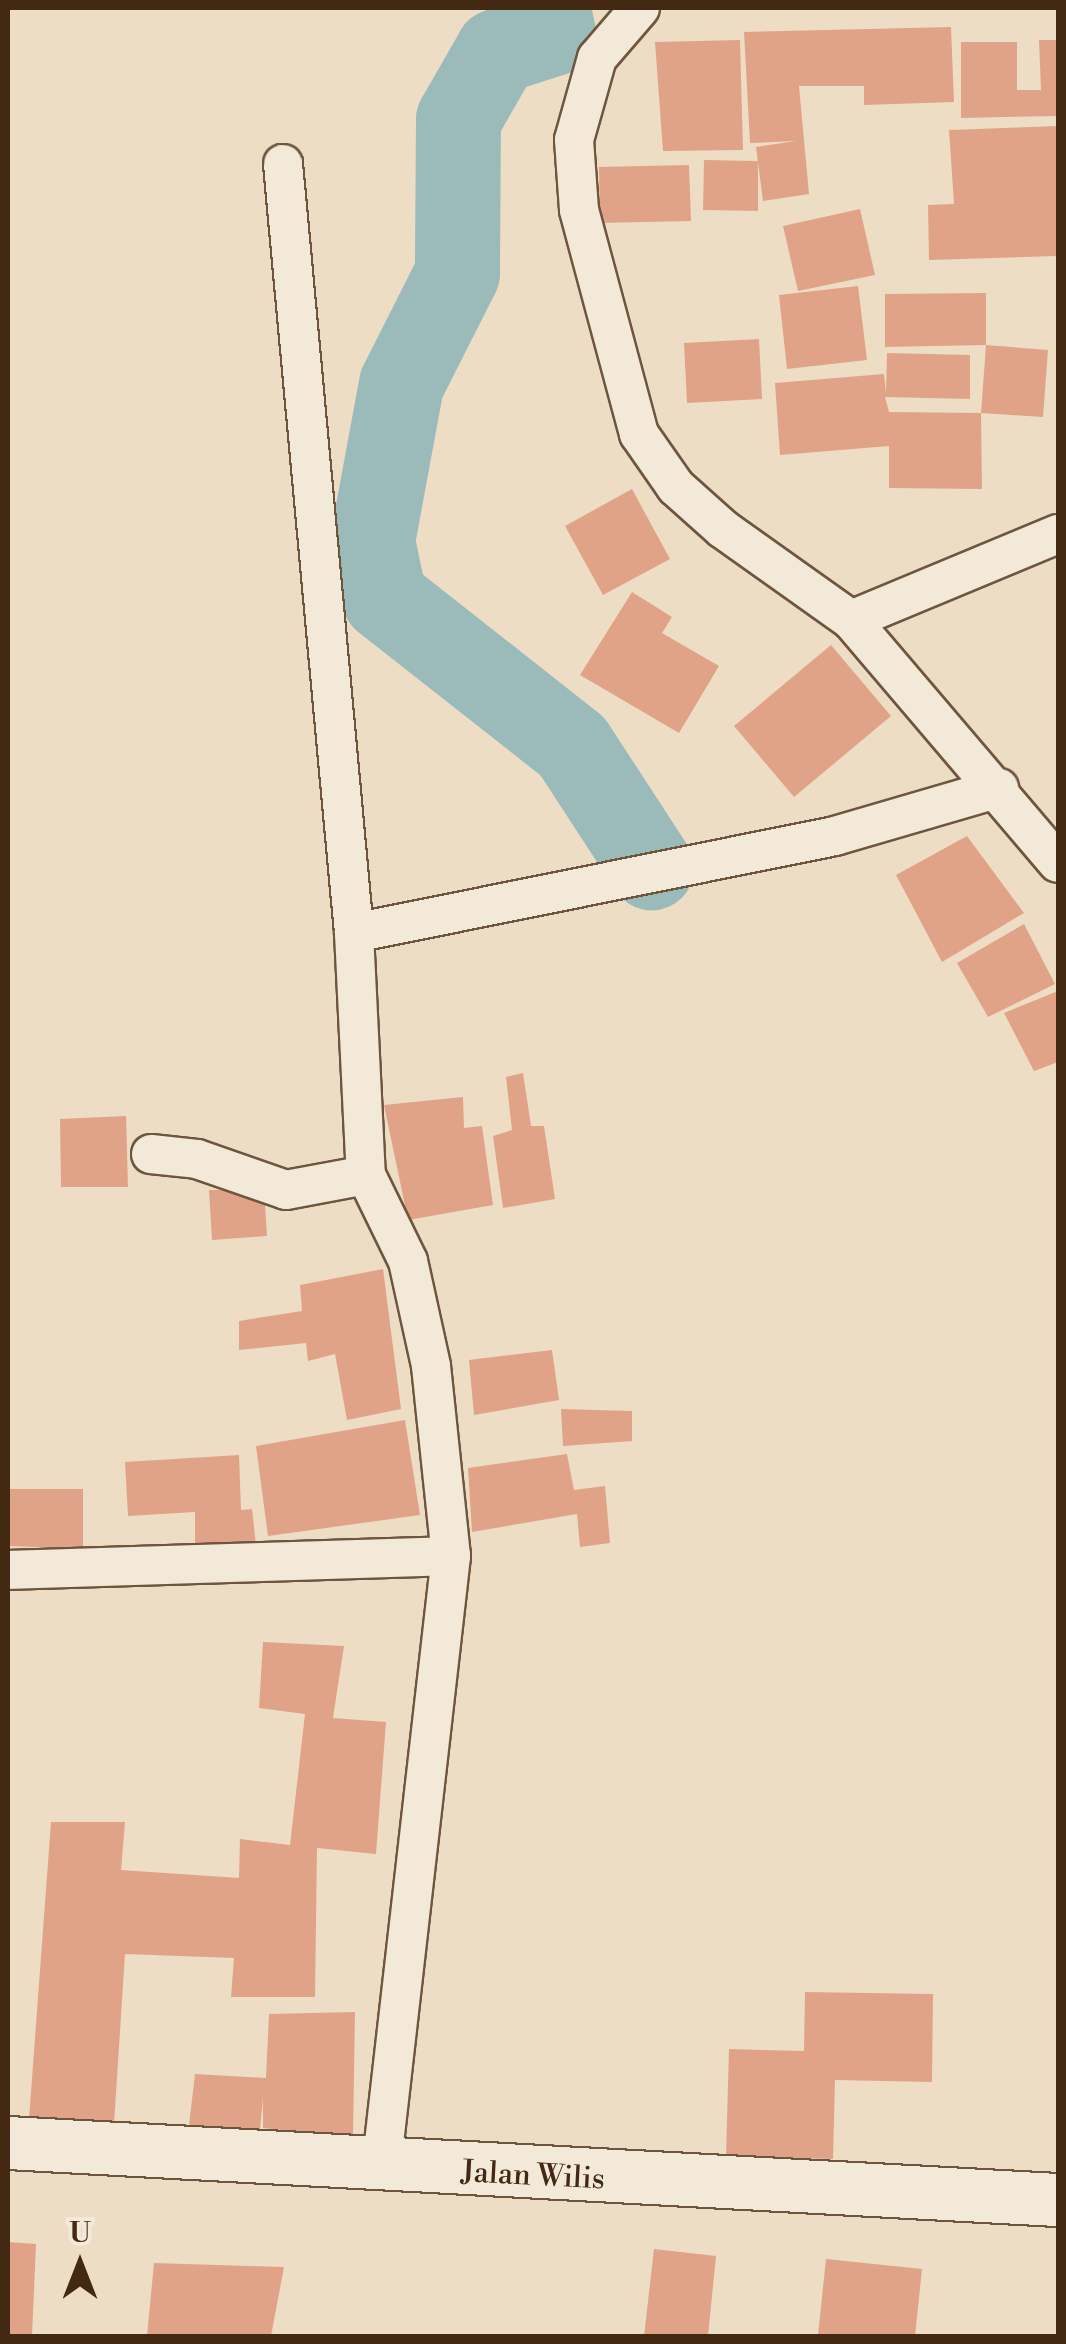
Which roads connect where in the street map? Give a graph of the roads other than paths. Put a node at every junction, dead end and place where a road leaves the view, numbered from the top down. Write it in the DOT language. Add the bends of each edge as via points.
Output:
graph roads {
  1 [pos="640,8"];
  2 [pos="283,164"];
  3 [pos="1058,534"];
  4 [pos="851,620"];
  5 [pos="999,788"];
  6 [pos="1058,863"];
  7 [pos="354,933"];
  8 [pos="151,1154"];
  9 [pos="366,1175"];
  10 [pos="451,1556"];
  11 [pos="8,1570"];
  12 [pos="8,2143"];
  13 [pos="381,2169"];
  14 [pos="1058,2200"];
  1 -- 4 [label="street" via="597,58 574,140 579,210 639,434 676,488 722,529"];
  2 -- 7 [label="street"];
  3 -- 4 [label="street"];
  4 -- 5 [label="street"];
  5 -- 6 [label="street"];
  5 -- 7 [label="street" via="835,836 664,864"];
  7 -- 9 [label="street"];
  8 -- 9 [label="street" via="197,1159 286,1190"];
  9 -- 10 [label="street" via="408,1261 431,1366"];
  10 -- 11 [label="street"];
  10 -- 13 [label="street"];
  12 -- 13 [label="main road, Jalan Wilis"];
  13 -- 14 [label="main road, Jalan Wilis"];
}
